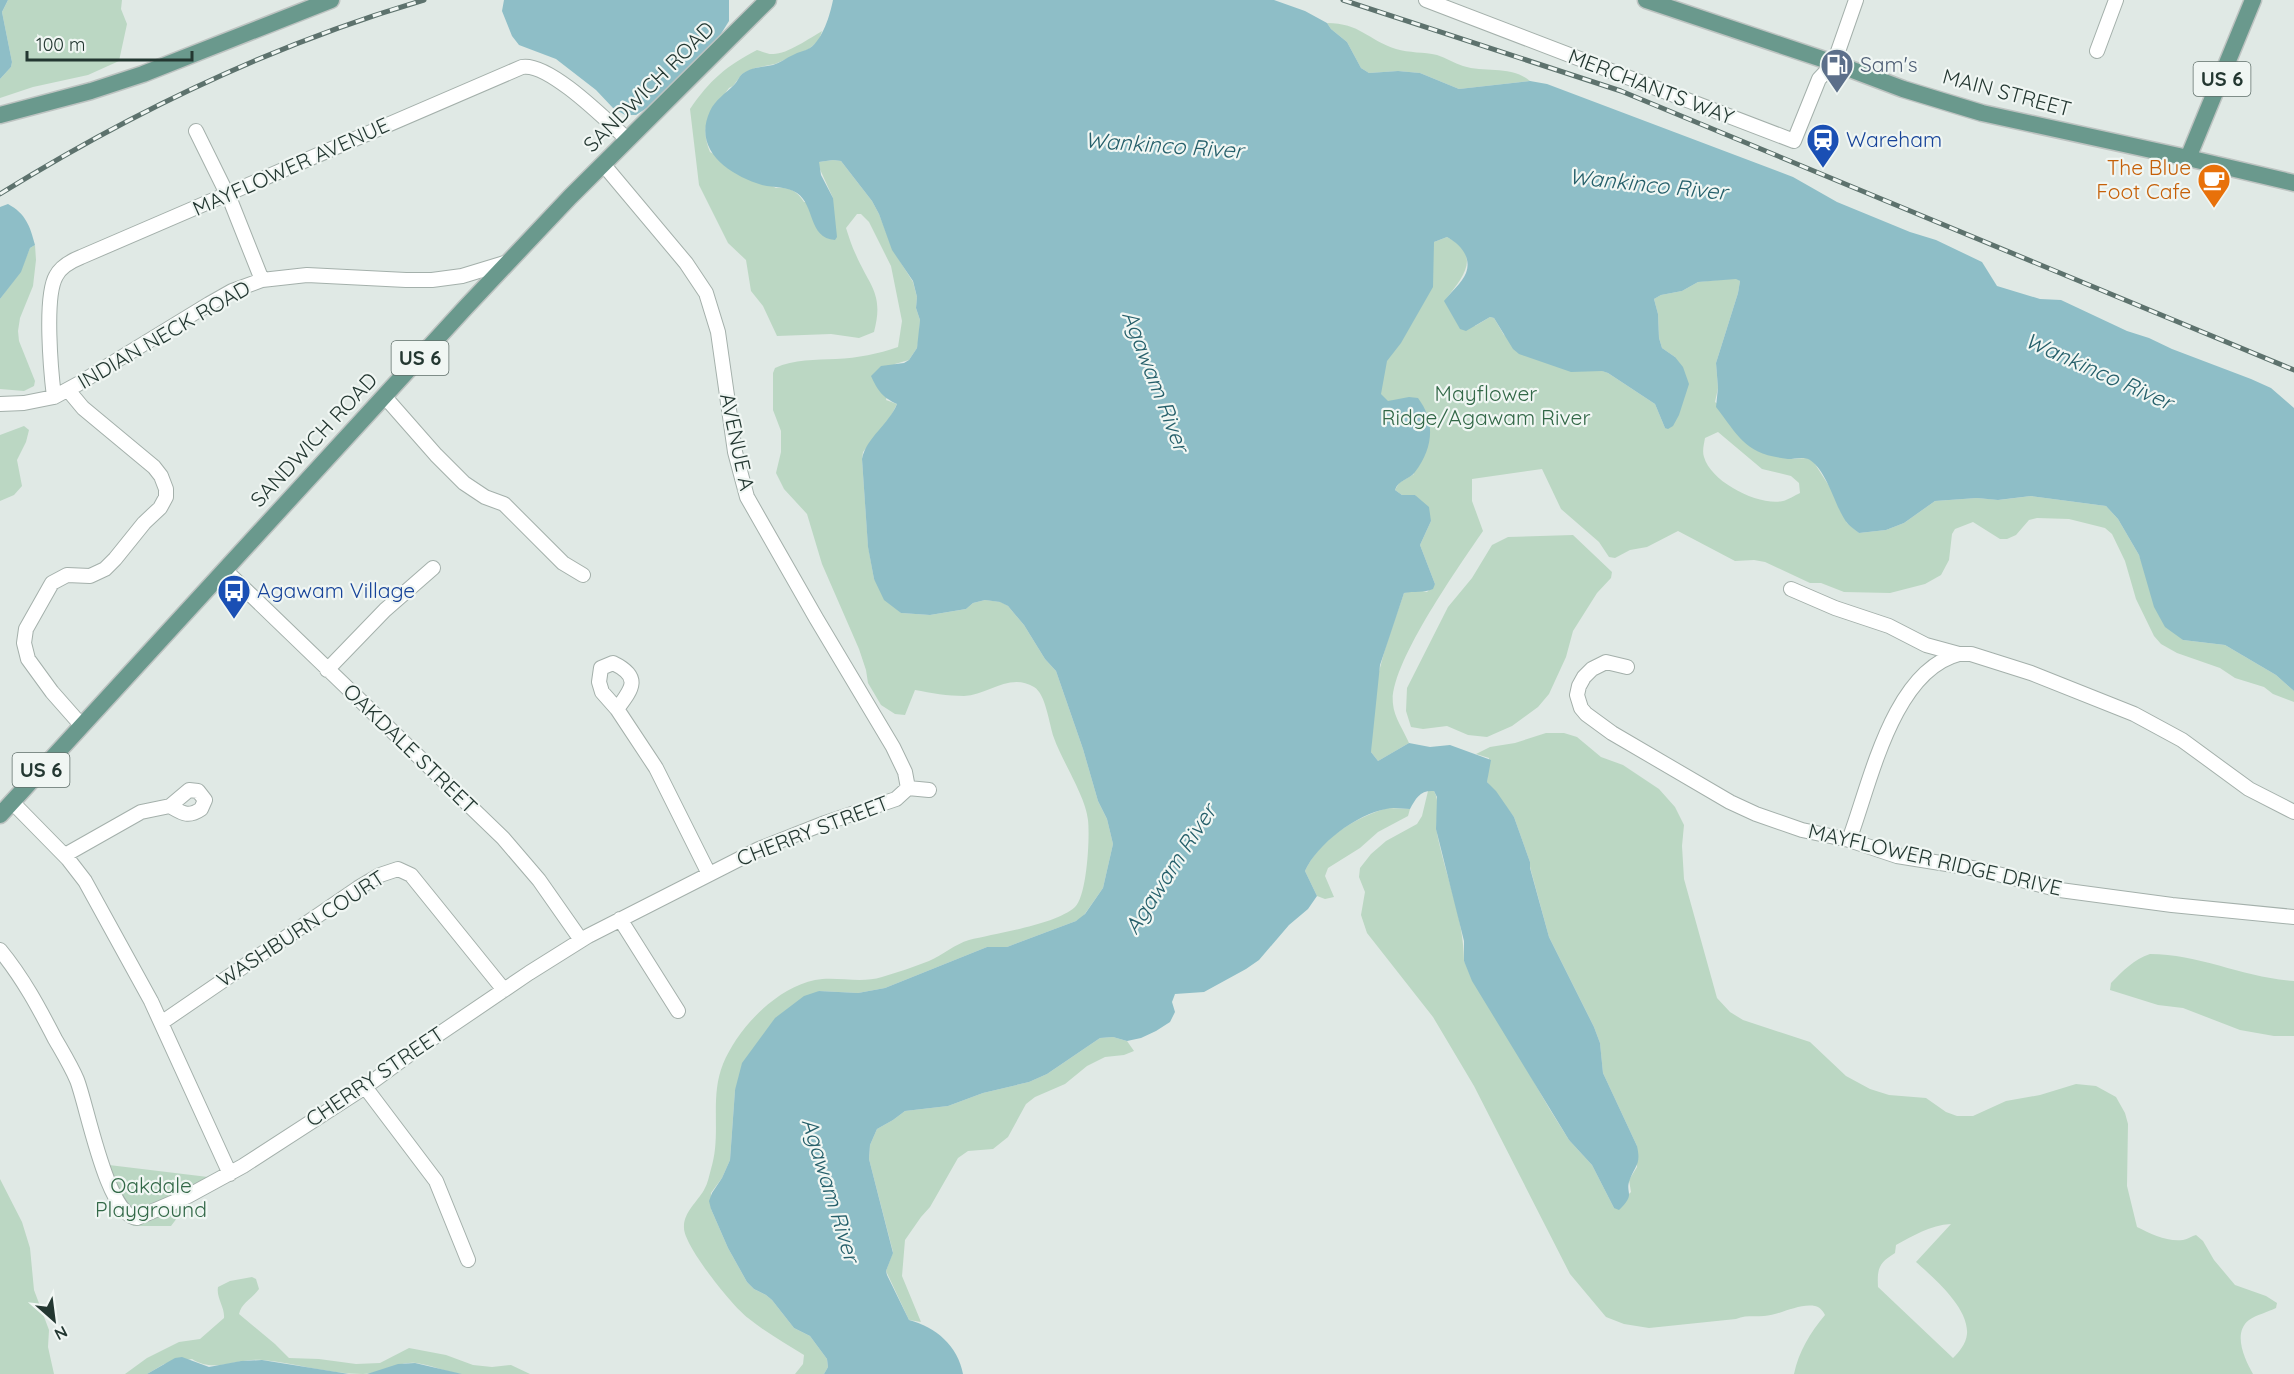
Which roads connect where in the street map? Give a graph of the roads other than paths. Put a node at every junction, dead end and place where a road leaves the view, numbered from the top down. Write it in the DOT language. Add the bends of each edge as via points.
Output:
graph roads {
  1 [pos="331,0"];
  2 [pos="768,0"];
  3 [pos="1646,0"];
  4 [pos="1857,0"];
  5 [pos="2116,0"];
  6 [pos="2253,0"];
  7 [pos="1430,2"];
  8 [pos="2097,51"];
  9 [pos="1834,63"];
  10 [pos="0,115"];
  11 [pos="196,131"];
  12 [pos="628,140"];
  13 [pos="2188,158"];
  14 [pos="603,164"];
  15 [pos="2294,183"];
  16 [pos="228,195"];
  17 [pos="508,262"];
  18 [pos="262,280"];
  19 [pos="69,390"];
  20 [pos="54,397"];
  21 [pos="385,397"];
  22 [pos="0,404"];
  23 [pos="433,568"];
  24 [pos="225,570"];
  25 [pos="583,575"];
  26 [pos="1791,589"];
  27 [pos="1959,654"];
  28 [pos="1627,667"];
  29 [pos="327,670"];
  30 [pos="616,709"];
  31 [pos="82,726"];
  32 [pos="908,788"];
  33 [pos="928,789"];
  34 [pos="12,802"];
  35 [pos="170,806"];
  36 [pos="2294,812"];
  37 [pos="0,815"];
  38 [pos="1849,840"];
  39 [pos="65,855"];
  40 [pos="709,874"];
  41 [pos="2294,917"];
  42 [pos="620,919"];
  43 [pos="581,940"];
  44 [pos="0,950"];
  45 [pos="504,990"];
  46 [pos="678,1011"];
  47 [pos="161,1023"];
  48 [pos="365,1087"];
  49 [pos="230,1174"];
  50 [pos="468,1260"];
  1 -- 10 [label="main road" via="143,74"];
  2 -- 12 [label="main road, SANDWICH ROAD / US 6"];
  3 -- 9 [label="main road, MAIN STREET"];
  4 -- 9 [label="street"];
  5 -- 8 [label="street"];
  6 -- 13 [label="main road, US 6"];
  7 -- 9 [label="street, MERCHANTS WAY" via="1794,141 1819,79"];
  9 -- 13 [label="main road, MAIN STREET" via="1982,113"];
  11 -- 16 [label="street"];
  12 -- 14 [label="main road, SANDWICH ROAD / US 6"];
  12 -- 16 [label="street, MAYFLOWER AVENUE" via="558,80 526,66"];
  13 -- 15 [label="main road, MAIN STREET"];
  14 -- 17 [label="main road, SANDWICH ROAD / US 6"];
  14 -- 32 [label="street, AVENUE A" via="686,263 706,293 718,332 735,452 747,497 894,747"];
  16 -- 18 [label="street"];
  16 -- 20 [label="street, MAYFLOWER AVENUE" via="81,257 58,272 50,302"];
  17 -- 18 [label="street, INDIAN NECK ROAD" via="462,276 432,280 307,275"];
  17 -- 21 [label="main road, SANDWICH ROAD / US 6"];
  18 -- 19 [label="street, INDIAN NECK ROAD" via="209,304"];
  19 -- 20 [label="street, INDIAN NECK ROAD"];
  19 -- 31 [label="street" via="83,408 154,467 166,493 160,508 105,569 86,577 67,575 52,583 26,629 24,650 28,659"];
  20 -- 22 [label="street, INDIAN NECK ROAD"];
  21 -- 24 [label="main road, SANDWICH ROAD / US 6"];
  21 -- 25 [label="street" via="464,483 504,504 563,563"];
  23 -- 29 [label="street" via="385,610"];
  24 -- 29 [label="street, OAKDALE STREET"];
  24 -- 31 [label="main road, SANDWICH ROAD / US 6"];
  26 -- 27 [label="street" via="1889,626 1926,645"];
  27 -- 36 [label="street" via="1971,654 2031,673 2149,720 2249,789"];
  27 -- 38 [label="street" via="1944,659 1927,673 1894,718"];
  28 -- 38 [label="street, MAYFLOWER RIDGE DRIVE" via="1606,662 1584,677 1578,700 1592,719 1743,809 1802,830"];
  29 -- 43 [label="street, OAKDALE STREET" via="516,851"];
  30 -- 40 [label="street" via="656,768"];
  31 -- 34 [label="main road, SANDWICH ROAD / US 6"];
  32 -- 33 [label="street"];
  32 -- 40 [label="street, CHERRY STREET" via="896,799 787,836"];
  34 -- 37 [label="main road, SANDWICH ROAD / US 6"];
  34 -- 39 [label="street"];
  35 -- 39 [label="street" via="141,813"];
  38 -- 41 [label="street, MAYFLOWER RIDGE DRIVE" via="1897,856 1978,869 2060,890"];
  39 -- 47 [label="street" via="85,881"];
  40 -- 42 [label="street, CHERRY STREET"];
  42 -- 43 [label="street, CHERRY STREET"];
  42 -- 46 [label="street"];
  43 -- 45 [label="street, CHERRY STREET"];
  44 -- 49 [label="street, CHERRY STREET" via="32,993 72,1068 103,1169 111,1189 132,1218"];
  45 -- 47 [label="street, WASHBURN COURT" via="411,875 398,869 364,884"];
  45 -- 48 [label="street, CHERRY STREET"];
  47 -- 49 [label="street"];
  48 -- 49 [label="street, CHERRY STREET"];
  48 -- 50 [label="street" via="436,1181"];
}
